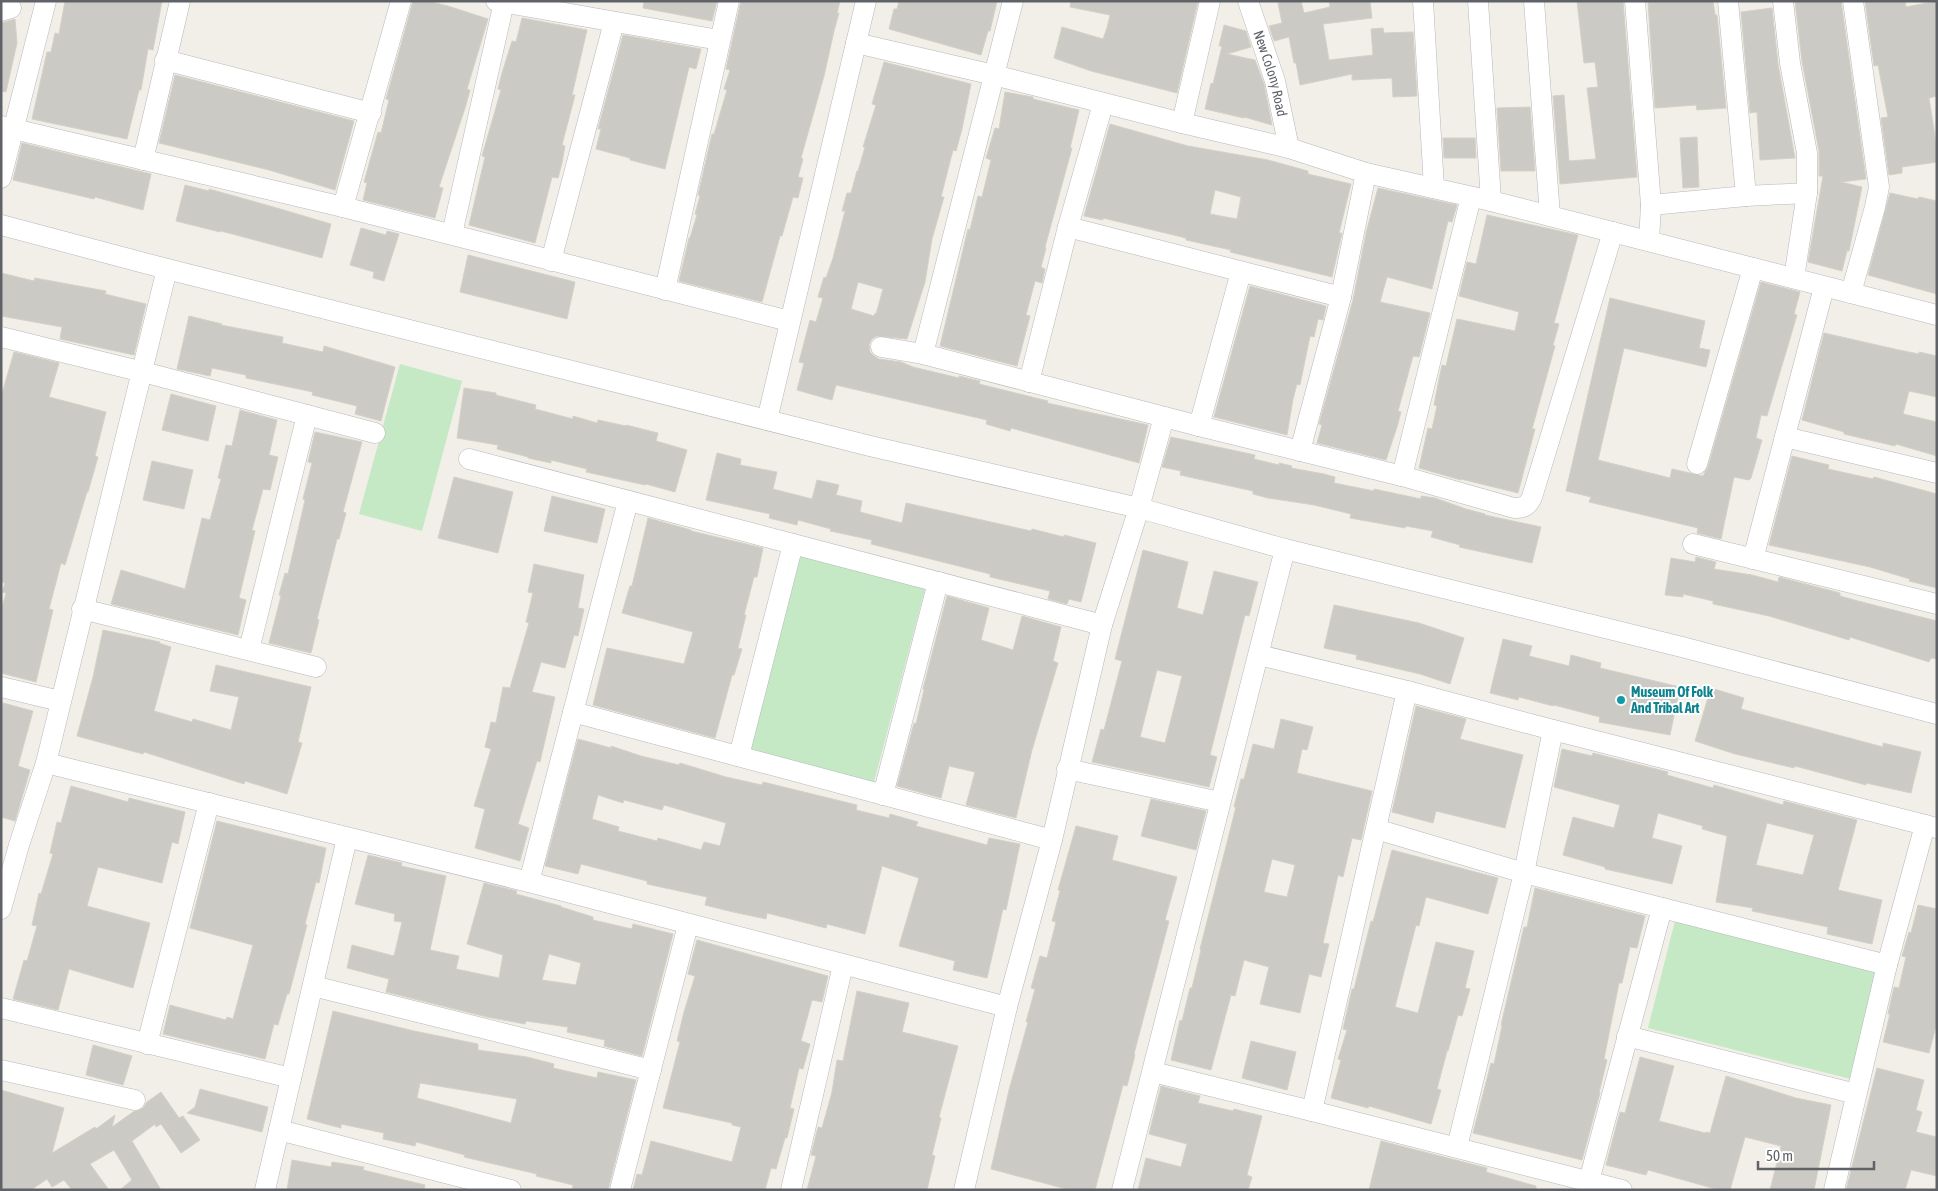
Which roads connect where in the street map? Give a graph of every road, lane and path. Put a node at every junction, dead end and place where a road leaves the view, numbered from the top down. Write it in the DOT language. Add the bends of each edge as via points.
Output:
graph roads {
  1 [pos="46,1"];
  2 [pos="180,1"];
  3 [pos="402,1"];
  4 [pos="729,1"];
  5 [pos="866,1"];
  6 [pos="1013,1"];
  7 [pos="1210,1"];
  8 [pos="1248,1"];
  9 [pos="1423,1"];
  10 [pos="1478,1"];
  11 [pos="1534,1"];
  12 [pos="1635,1"];
  13 [pos="1728,1"];
  14 [pos="1783,1"];
  15 [pos="1853,1"];
  16 [pos="500,2"];
  17 [pos="614,22"];
  18 [pos="719,40"];
  19 [pos="856,43"];
  20 [pos="165,60"];
  21 [pos="994,75"];
  22 [pos="1103,104"];
  23 [pos="371,113"];
  24 [pos="1182,124"];
  25 [pos="8,128"];
  26 [pos="1289,148"];
  27 [pos="143,160"];
  28 [pos="1366,173"];
  29 [pos="1,178"];
  30 [pos="1434,188"];
  31 [pos="1807,193"];
  32 [pos="1746,196"];
  33 [pos="1471,197"];
  34 [pos="1491,201"];
  35 [pos="1651,205"];
  36 [pos="343,207"];
  37 [pos="1550,216"];
  38 [pos="1,225"];
  39 [pos="1068,227"];
  40 [pos="1614,232"];
  41 [pos="452,234"];
  42 [pos="1649,241"];
  43 [pos="551,260"];
  44 [pos="1753,268"];
  45 [pos="167,269"];
  46 [pos="1241,272"];
  47 [pos="1794,278"];
  48 [pos="1824,286"];
  49 [pos="666,290"];
  50 [pos="1851,293"];
  51 [pos="1341,297"];
  52 [pos="1937,315"];
  53 [pos="790,321"];
  54 [pos="1,337"];
  55 [pos="881,347"];
  56 [pos="923,354"];
  57 [pos="143,372"];
  58 [pos="1029,382"];
  59 [pos="306,415"];
  60 [pos="1164,417"];
  61 [pos="767,420"];
  62 [pos="1199,426"];
  63 [pos="375,433"];
  64 [pos="1785,438"];
  65 [pos="1300,451"];
  66 [pos="469,459"];
  67 [pos="1698,464"];
  68 [pos="1937,473"];
  69 [pos="1402,476"];
  70 [pos="628,501"];
  71 [pos="1139,508"];
  72 [pos="793,544"];
  73 [pos="1693,544"];
  74 [pos="1285,549"];
  75 [pos="1753,559"];
  76 [pos="938,582"];
  77 [pos="1937,604"];
  78 [pos="82,609"];
  79 [pos="1102,625"];
  80 [pos="249,650"];
  81 [pos="1259,655"];
  82 [pos="316,667"];
  83 [pos="1,687"];
  84 [pos="1407,690"];
  85 [pos="60,701"];
  86 [pos="573,712"];
  87 [pos="1937,714"];
  88 [pos="1553,730"];
  89 [pos="739,756"];
  90 [pos="46,763"];
  91 [pos="1067,769"];
  92 [pos="883,795"];
  93 [pos="1220,802"];
  94 [pos="210,803"];
  95 [pos="1931,827"];
  96 [pos="1376,828"];
  97 [pos="347,838"];
  98 [pos="1052,840"];
  99 [pos="10,842"];
  100 [pos="1524,873"];
  101 [pos="529,882"];
  102 [pos="1662,908"];
  103 [pos="1,909"];
  104 [pos="688,925"];
  105 [pos="843,965"];
  106 [pos="1886,965"];
  107 [pos="313,986"];
  108 [pos="1008,1007"];
  109 [pos="1,1008"];
  110 [pos="1627,1036"];
  111 [pos="146,1044"];
  112 [pos="1,1070"];
  113 [pos="651,1070"];
  114 [pos="1153,1072"];
  115 [pos="291,1078"];
  116 [pos="1856,1094"];
  117 [pos="135,1100"];
  118 [pos="1312,1111"];
  119 [pos="279,1130"];
  120 [pos="1457,1147"];
  121 [pos="1589,1181"];
  122 [pos="265,1190"];
  123 [pos="511,1190"];
  124 [pos="620,1190"];
  125 [pos="791,1190"];
  126 [pos="964,1190"];
  127 [pos="1122,1190"];
  128 [pos="1622,1190"];
  129 [pos="1834,1190"];
  1 -- 25 [label="street"];
  2 -- 20 [label="street"];
  3 -- 23 [label="street"];
  4 -- 18 [label="street"];
  5 -- 19 [label="street"];
  6 -- 21 [label="street"];
  7 -- 24 [label="street"];
  8 -- 26 [label="street, New Colony Road" via="1275,81"];
  9 -- 30 [label="street"];
  10 -- 34 [label="street"];
  11 -- 37 [label="street"];
  12 -- 35 [label="street"];
  13 -- 32 [label="street"];
  14 -- 31 [label="street" via="1790,63 1807,153"];
  15 -- 50 [label="street" via="1879,188"];
  16 -- 17 [label="street"];
  16 -- 41 [label="street"];
  17 -- 18 [label="street"];
  17 -- 43 [label="street"];
  18 -- 49 [label="street"];
  19 -- 21 [label="street"];
  19 -- 53 [label="street"];
  20 -- 23 [label="street"];
  20 -- 27 [label="street"];
  21 -- 22 [label="street"];
  21 -- 56 [label="street"];
  22 -- 24 [label="street"];
  22 -- 39 [label="street"];
  23 -- 36 [label="street"];
  24 -- 26 [label="street"];
  25 -- 27 [label="street"];
  25 -- 29 [label="street"];
  26 -- 28 [label="street"];
  27 -- 36 [label="street"];
  28 -- 30 [label="street"];
  28 -- 51 [label="street"];
  30 -- 33 [label="street"];
  31 -- 32 [label="street"];
  31 -- 47 [label="street"];
  32 -- 35 [label="street"];
  33 -- 34 [label="street"];
  33 -- 69 [label="street"];
  34 -- 37 [label="street"];
  35 -- 42 [label="street"];
  36 -- 41 [label="street"];
  37 -- 40 [label="street"];
  38 -- 45 [label="street"];
  39 -- 46 [label="street"];
  39 -- 58 [label="street"];
  40 -- 42 [label="street"];
  40 -- 69 [label="street" via="1529,505 1514,508"];
  41 -- 43 [label="street"];
  42 -- 44 [label="street"];
  43 -- 49 [label="street"];
  44 -- 47 [label="street"];
  44 -- 67 [label="street"];
  45 -- 57 [label="street"];
  45 -- 61 [label="street"];
  46 -- 51 [label="street"];
  46 -- 62 [label="street"];
  47 -- 48 [label="street"];
  48 -- 50 [label="street"];
  48 -- 64 [label="street"];
  49 -- 53 [label="street"];
  50 -- 52 [label="street"];
  51 -- 65 [label="street"];
  53 -- 61 [label="street"];
  54 -- 57 [label="street"];
  55 -- 56 [label="street"];
  56 -- 58 [label="street"];
  57 -- 59 [label="street"];
  57 -- 78 [label="street"];
  58 -- 60 [label="street"];
  59 -- 63 [label="street"];
  59 -- 80 [label="street"];
  60 -- 62 [label="street"];
  60 -- 71 [label="street"];
  61 -- 71 [label="street"];
  62 -- 65 [label="street"];
  64 -- 68 [label="street"];
  64 -- 75 [label="street"];
  65 -- 69 [label="street"];
  66 -- 70 [label="street"];
  70 -- 72 [label="street"];
  70 -- 86 [label="street"];
  71 -- 74 [label="street"];
  71 -- 79 [label="street"];
  72 -- 76 [label="street"];
  72 -- 89 [label="street"];
  73 -- 75 [label="street"];
  74 -- 81 [label="street"];
  74 -- 87 [label="street"];
  75 -- 77 [label="street"];
  76 -- 79 [label="street"];
  76 -- 92 [label="street"];
  78 -- 80 [label="street"];
  78 -- 85 [label="street"];
  79 -- 91 [label="street"];
  80 -- 82 [label="street"];
  81 -- 84 [label="street"];
  81 -- 93 [label="street"];
  83 -- 85 [label="street"];
  84 -- 88 [label="street"];
  84 -- 96 [label="street"];
  85 -- 90 [label="street"];
  86 -- 89 [label="street"];
  86 -- 101 [label="street"];
  88 -- 95 [label="street"];
  88 -- 100 [label="street"];
  89 -- 92 [label="street"];
  90 -- 94 [label="street"];
  90 -- 99 [label="street"];
  91 -- 93 [label="street"];
  91 -- 98 [label="street"];
  92 -- 98 [label="street"];
  93 -- 114 [label="street"];
  94 -- 97 [label="street"];
  94 -- 111 [label="street"];
  95 -- 106 [label="street"];
  96 -- 100 [label="street"];
  96 -- 118 [label="street"];
  97 -- 101 [label="street"];
  97 -- 107 [label="street"];
  98 -- 108 [label="street"];
  99 -- 103 [label="street"];
  100 -- 102 [label="street"];
  100 -- 120 [label="street"];
  101 -- 104 [label="street"];
  102 -- 106 [label="street"];
  102 -- 110 [label="street"];
  104 -- 105 [label="street"];
  104 -- 113 [label="street"];
  105 -- 108 [label="street"];
  105 -- 125 [label="street"];
  106 -- 116 [label="street"];
  107 -- 113 [label="street"];
  107 -- 115 [label="street"];
  108 -- 126 [label="street"];
  109 -- 111 [label="street"];
  110 -- 116 [label="street"];
  110 -- 121 [label="street"];
  111 -- 115 [label="street"];
  112 -- 117 [label="street"];
  113 -- 124 [label="street"];
  114 -- 118 [label="street"];
  114 -- 127 [label="street"];
  115 -- 119 [label="street"];
  116 -- 129 [label="street"];
  118 -- 120 [label="street"];
  119 -- 122 [label="street"];
  119 -- 123 [label="street"];
  120 -- 121 [label="street"];
  121 -- 128 [label="street"];
}
